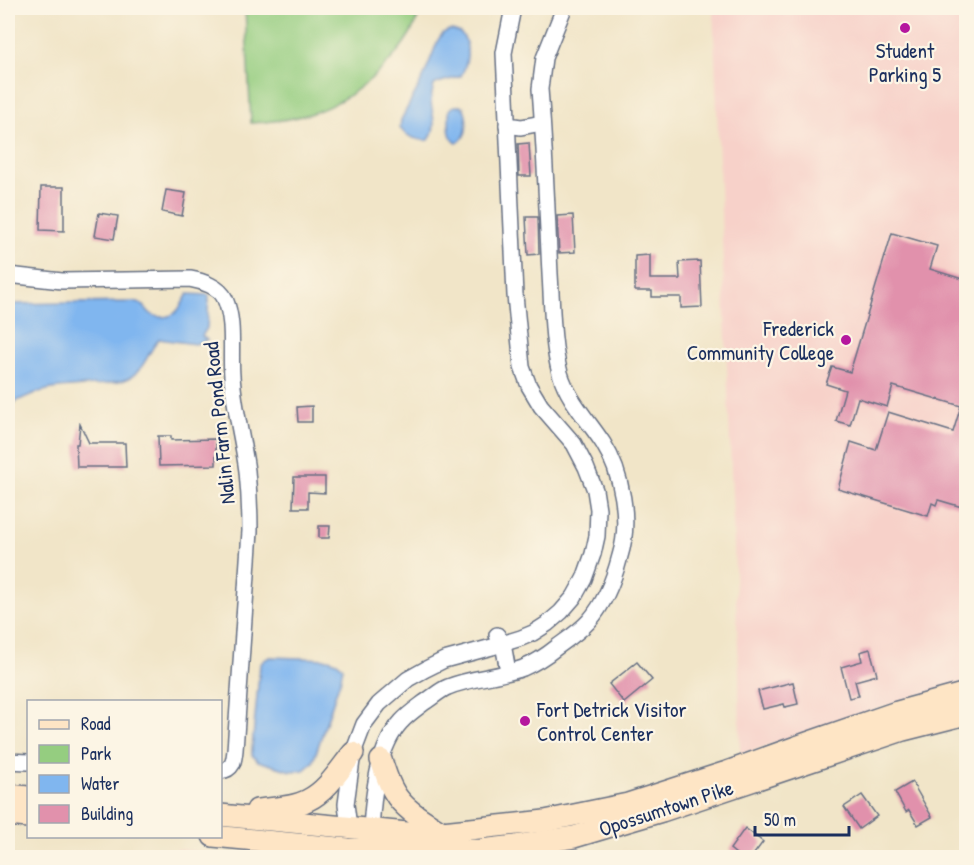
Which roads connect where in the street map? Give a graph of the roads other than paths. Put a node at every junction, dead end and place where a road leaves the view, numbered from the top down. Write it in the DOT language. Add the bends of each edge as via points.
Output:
graph roads {
  1 [pos="513,8"];
  2 [pos="564,8"];
  3 [pos="542,123"];
  4 [pos="507,125"];
  5 [pos="8,275"];
  6 [pos="500,639"];
  7 [pos="508,671"];
  8 [pos="966,693"];
  9 [pos="966,714"];
  10 [pos="353,753"];
  11 [pos="381,760"];
  12 [pos="8,761"];
  13 [pos="27,762"];
  14 [pos="226,768"];
  15 [pos="8,795"];
  16 [pos="27,797"];
  17 [pos="8,815"];
  18 [pos="222,815"];
  19 [pos="222,815"];
  20 [pos="27,818"];
  21 [pos="349,827"];
  22 [pos="442,832"];
  23 [pos="221,838"];
  24 [pos="371,846"];
  25 [pos="348,853"];
  1 -- 4 [label="street" via="504,53"];
  2 -- 3 [label="street" via="544,58 540,88"];
  3 -- 4 [label="street"];
  3 -- 7 [label="street" via="557,359 570,398 612,460 625,525 614,577 589,621 544,657"];
  4 -- 6 [label="street" via="522,367 541,406 573,444 586,467 598,509 593,554 574,597 533,633"];
  5 -- 14 [label="street, Nalin Farm Pond Road" via="62,281 190,279 202,281 224,297 230,319 232,378 250,500 235,750"];
  6 -- 7 [label="street"];
  6 -- 10 [label="street" via="444,660 408,679 379,704 364,724"];
  7 -- 11 [label="street" via="446,687 399,724"];
  8 -- 22 [label="main road, Opossumtown Pike" via="897,712 628,804 545,821"];
  9 -- 24 [label="main road, Opossumtown Pike" via="903,730 574,837 481,850 417,851"];
  10 -- 18 [label="main road" via="327,785 306,801"];
  10 -- 21 [label="street" via="346,804"];
  11 -- 22 [label="main road" via="400,802"];
  11 -- 24 [label="street" via="373,795"];
  12 -- 13 [label="street"];
  15 -- 16 [label="main road"];
  17 -- 20 [label="main road"];
  19 -- 21 [label="main road, Opossumtown Pike"];
  21 -- 24 [label="main road, Opossumtown Pike"];
  21 -- 25 [label="main road"];
  22 -- 24 [label="main road, Opossumtown Pike" via="407,833"];
  23 -- 25 [label="main road, Opossumtown Pike"];
  24 -- 25 [label="main road, Opossumtown Pike"];
}
